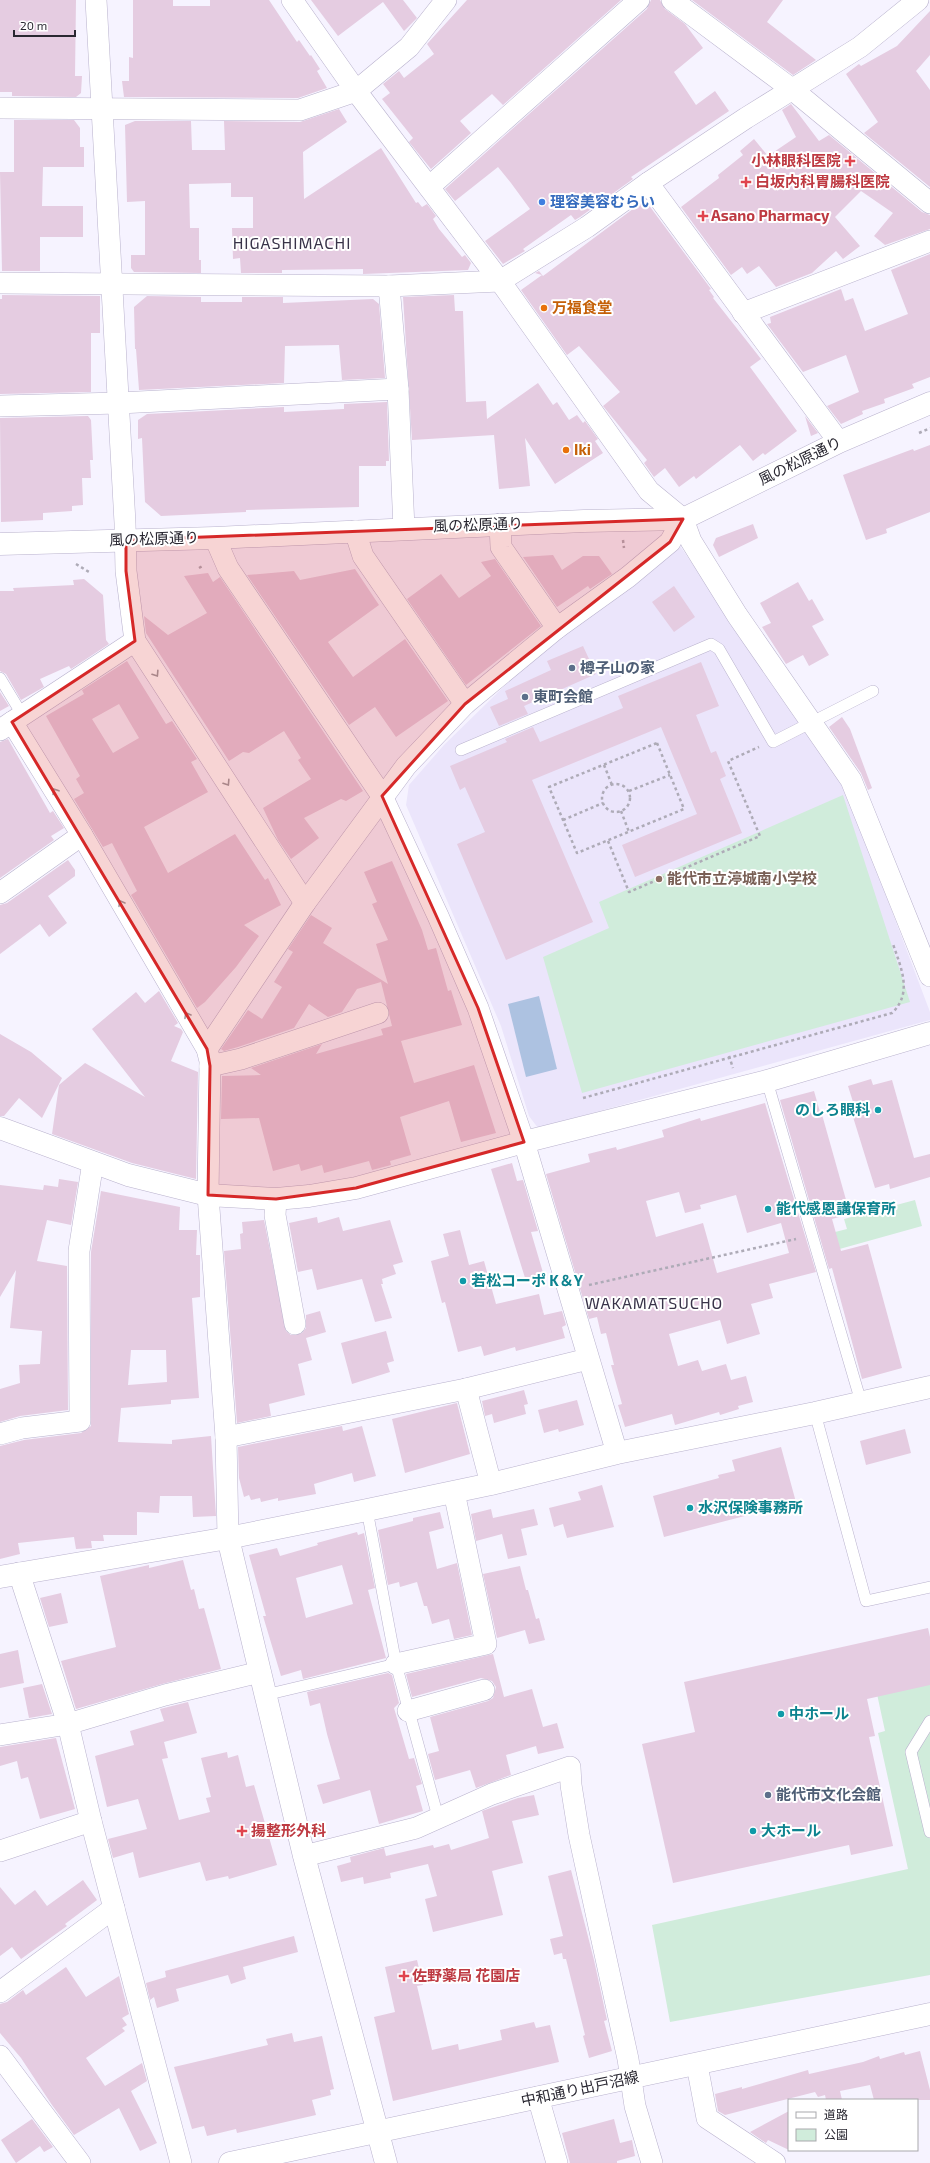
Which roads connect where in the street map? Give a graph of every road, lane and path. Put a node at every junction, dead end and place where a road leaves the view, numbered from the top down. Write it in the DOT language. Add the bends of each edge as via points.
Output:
graph roads {
  1 [pos="96,0"];
  2 [pos="292,0"];
  3 [pos="446,0"];
  4 [pos="639,0"];
  5 [pos="672,0"];
  6 [pos="918,0"];
  7 [pos="793,90"];
  8 [pos="356,91"];
  9 [pos="0,108"];
  10 [pos="102,110"];
  11 [pos="648,183"];
  12 [pos="429,187"];
  13 [pos="930,203"];
  14 [pos="930,241"];
  15 [pos="500,281"];
  16 [pos="0,283"];
  17 [pos="112,284"];
  18 [pos="389,286"];
  19 [pos="743,314"];
  20 [pos="398,389"];
  21 [pos="118,403"];
  22 [pos="930,403"];
  23 [pos="0,406"];
  24 [pos="838,442"];
  25 [pos="683,519"];
  26 [pos="500,524"];
  27 [pos="404,529"];
  28 [pos="355,531"];
  29 [pos="215,538"];
  30 [pos="126,540"];
  31 [pos="0,544"];
  32 [pos="557,628"];
  33 [pos="135,641"];
  34 [pos="0,678"];
  35 [pos="873,691"];
  36 [pos="465,704"];
  37 [pos="12,723"];
  38 [pos="811,723"];
  39 [pos="772,742"];
  40 [pos="461,750"];
  41 [pos="604,765"];
  42 [pos="670,775"];
  43 [pos="612,785"];
  44 [pos="629,791"];
  45 [pos="382,796"];
  46 [pos="603,803"];
  47 [pos="621,811"];
  48 [pos="563,820"];
  49 [pos="629,832"];
  50 [pos="82,835"];
  51 [pos="608,841"];
  52 [pos="0,893"];
  53 [pos="305,902"];
  54 [pos="892,942"];
  55 [pos="930,976"];
  56 [pos="378,1013"];
  57 [pos="930,1033"];
  58 [pos="208,1058"];
  59 [pos="729,1058"];
  60 [pos="733,1069"];
  61 [pos="767,1081"];
  62 [pos="584,1098"];
  63 [pos="1,1131"];
  64 [pos="524,1142"];
  65 [pos="93,1162"];
  66 [pos="208,1196"];
  67 [pos="276,1199"];
  68 [pos="813,1235"];
  69 [pos="567,1290"];
  70 [pos="295,1324"];
  71 [pos="588,1359"];
  72 [pos="930,1386"];
  73 [pos="466,1389"];
  74 [pos="861,1402"];
  75 [pos="815,1413"];
  76 [pos="0,1434"];
  77 [pos="226,1437"];
  78 [pos="617,1453"];
  79 [pos="491,1484"];
  80 [pos="454,1492"];
  81 [pos="367,1510"];
  82 [pos="228,1538"];
  83 [pos="10,1575"];
  84 [pos="930,1587"];
  85 [pos="396,1664"];
  86 [pos="260,1672"];
  87 [pos="484,1690"];
  88 [pos="265,1695"];
  89 [pos="408,1711"];
  90 [pos="930,1721"];
  91 [pos="68,1724"];
  92 [pos="0,1735"];
  93 [pos="438,1817"];
  94 [pos="91,1821"];
  95 [pos="930,1832"];
  96 [pos="0,1851"];
  97 [pos="304,1856"];
  98 [pos="114,1908"];
  99 [pos="0,1992"];
  100 [pos="930,2014"];
  101 [pos="0,2056"];
  102 [pos="697,2065"];
  103 [pos="632,2078"];
  104 [pos="538,2097"];
  105 [pos="377,2131"];
  106 [pos="80,2163"];
  107 [pos="181,2163"];
  108 [pos="230,2163"];
  109 [pos="386,2163"];
  110 [pos="556,2163"];
  111 [pos="652,2163"];
  112 [pos="774,2163"];
  1 -- 10 [label="street"];
  2 -- 8 [label="street"];
  3 -- 8 [label="street" via="409,47"];
  4 -- 12 [label="street"];
  5 -- 7 [label="street"];
  6 -- 7 [label="street" via="860,47"];
  7 -- 11 [label="street"];
  7 -- 13 [label="street"];
  8 -- 10 [label="street" via="300,110"];
  8 -- 12 [label="street"];
  9 -- 10 [label="street"];
  10 -- 17 [label="street"];
  11 -- 15 [label="street" via="587,226"];
  11 -- 19 [label="street"];
  12 -- 15 [label="street"];
  14 -- 19 [label="street"];
  15 -- 18 [label="street"];
  15 -- 25 [label="street" via="649,491"];
  16 -- 17 [label="street"];
  17 -- 18 [label="street"];
  17 -- 21 [label="street"];
  18 -- 20 [label="street"];
  19 -- 24 [label="street"];
  20 -- 21 [label="street"];
  20 -- 27 [label="street"];
  21 -- 23 [label="street"];
  21 -- 30 [label="street"];
  22 -- 24 [label="street, 風の松原通り"];
  24 -- 25 [label="street, 風の松原通り"];
  25 -- 26 [label="street, 風の松原通り"];
  25 -- 32 [label="street" via="670,542 628,577"];
  25 -- 38 [label="street" via="691,541 729,602"];
  26 -- 27 [label="street, 風の松原通り"];
  26 -- 32 [label="street" via="501,547"];
  27 -- 28 [label="street, 風の松原通り"];
  28 -- 29 [label="street, 風の松原通り"];
  28 -- 36 [label="street" via="363,556"];
  29 -- 30 [label="street, 風の松原通り"];
  29 -- 45 [label="street" via="228,568"];
  30 -- 31 [label="street, 風の松原通り"];
  30 -- 33 [label="street" via="126,571"];
  32 -- 36 [label="street"];
  33 -- 37 [label="street"];
  33 -- 53 [label="street, one-way"];
  34 -- 37 [label="lane"];
  35 -- 38 [label="lane"];
  36 -- 45 [label="street" via="406,766"];
  50 -- 37 [label="street, one-way"];
  38 -- 39 [label="lane"];
  38 -- 55 [label="street" via="851,780"];
  39 -- 40 [label="lane" via="719,649 711,644"];
  39 -- 51 [label="path" via="728,761 760,836 629,892"];
  41 -- 42 [label="path" via="657,743"];
  41 -- 43 [label="path"];
  41 -- 48 [label="path" via="549,787"];
  42 -- 44 [label="path"];
  42 -- 49 [label="path" via="684,809"];
  43 -- 44 [label="path" via="621,785"];
  43 -- 46 [label="path" via="603,794"];
  44 -- 47 [label="path" via="630,801 626,809"];
  45 -- 53 [label="street"];
  45 -- 64 [label="street" via="478,1008"];
  46 -- 47 [label="path" via="609,810"];
  46 -- 48 [label="path"];
  47 -- 49 [label="path"];
  48 -- 51 [label="path" via="577,853"];
  49 -- 51 [label="path"];
  50 -- 52 [label="street"];
  58 -- 50 [label="street, one-way"];
  53 -- 58 [label="street"];
  54 -- 59 [label="path" via="905,983 903,997 892,1013"];
  56 -- 58 [label="street" via="241,1059"];
  57 -- 61 [label="street"];
  58 -- 66 [label="street"];
  59 -- 60 [label="path"];
  59 -- 62 [label="path"];
  61 -- 64 [label="street"];
  61 -- 68 [label="lane"];
  63 -- 65 [label="street"];
  64 -- 67 [label="street" via="356,1188"];
  64 -- 69 [label="street"];
  65 -- 66 [label="street" via="128,1175"];
  65 -- 76 [label="street" via="79,1251 80,1421 22,1428"];
  66 -- 67 [label="street"];
  66 -- 77 [label="street"];
  67 -- 70 [label="street" via="276,1214"];
  68 -- 69 [label="path"];
  68 -- 74 [label="lane"];
  69 -- 71 [label="street"];
  71 -- 73 [label="street"];
  71 -- 78 [label="street"];
  72 -- 74 [label="street"];
  73 -- 77 [label="street"];
  73 -- 79 [label="street"];
  74 -- 75 [label="street"];
  75 -- 78 [label="street"];
  75 -- 84 [label="lane" via="866,1601"];
  77 -- 82 [label="street"];
  78 -- 79 [label="street"];
  79 -- 80 [label="street"];
  80 -- 81 [label="street"];
  80 -- 85 [label="street" via="486,1644"];
  81 -- 82 [label="street"];
  81 -- 85 [label="lane"];
  82 -- 83 [label="street"];
  82 -- 86 [label="street"];
  83 -- 91 [label="street"];
  85 -- 88 [label="lane"];
  85 -- 89 [label="lane"];
  86 -- 88 [label="street"];
  86 -- 91 [label="street" via="165,1695"];
  87 -- 89 [label="street"];
  88 -- 97 [label="street"];
  89 -- 93 [label="lane"];
  90 -- 95 [label="lane" via="911,1752"];
  91 -- 92 [label="street"];
  91 -- 94 [label="street"];
  93 -- 97 [label="street" via="416,1828"];
  93 -- 103 [label="street" via="492,1794 570,1767 579,1835"];
  94 -- 96 [label="street"];
  94 -- 98 [label="street"];
  97 -- 105 [label="street"];
  98 -- 99 [label="street"];
  98 -- 107 [label="street"];
  100 -- 102 [label="street, 中和通り出戸沼線"];
  101 -- 106 [label="street"];
  102 -- 103 [label="street, 中和通り出戸沼線"];
  102 -- 112 [label="street" via="707,2118"];
  103 -- 104 [label="street, 中和通り出戸沼線"];
  103 -- 111 [label="street" via="635,2106"];
  104 -- 105 [label="street, 中和通り出戸沼線"];
  104 -- 110 [label="street"];
  105 -- 108 [label="street, 中和通り出戸沼線"];
  105 -- 109 [label="street"];
}
